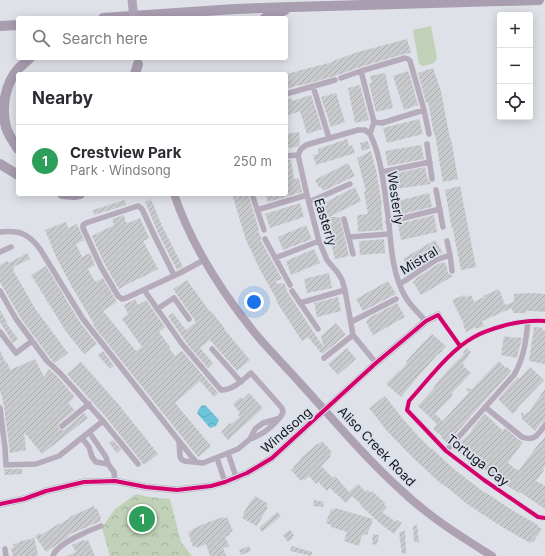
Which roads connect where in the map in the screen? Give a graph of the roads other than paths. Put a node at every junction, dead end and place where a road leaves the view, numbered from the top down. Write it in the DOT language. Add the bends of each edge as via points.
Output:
graph roads {
  1 [pos="132,0"];
  2 [pos="539,0"];
  3 [pos="293,7"];
  4 [pos="134,16"];
  5 [pos="136,16"];
  6 [pos="270,16"];
  7 [pos="16,25"];
  8 [pos="0,26"];
  9 [pos="28,60"];
  10 [pos="361,71"];
  11 [pos="16,72"];
  12 [pos="16,72"];
  13 [pos="341,78"];
  14 [pos="335,80"];
  15 [pos="313,86"];
  16 [pos="288,93"];
  17 [pos="424,110"];
  18 [pos="374,122"];
  19 [pos="370,134"];
  20 [pos="429,134"];
  21 [pos="329,138"];
  22 [pos="427,144"];
  23 [pos="16,146"];
  24 [pos="298,155"];
  25 [pos="288,156"];
  26 [pos="430,162"];
  27 [pos="0,164"];
  28 [pos="382,172"];
  29 [pos="16,174"];
  30 [pos="432,179"];
  31 [pos="350,184"];
  32 [pos="436,190"];
  33 [pos="307,195"];
  34 [pos="175,196"];
  35 [pos="253,196"];
  36 [pos="309,202"];
  37 [pos="440,209"];
  38 [pos="257,210"];
  39 [pos="344,219"];
  40 [pos="388,222"];
  41 [pos="443,227"];
  42 [pos="264,230"];
  43 [pos="0,232"];
  44 [pos="389,234"];
  45 [pos="349,237"];
  46 [pos="265,239"];
  47 [pos="319,241"];
  48 [pos="447,241"];
  49 [pos="11,247"];
  50 [pos="0,252"];
  51 [pos="353,254"];
  52 [pos="450,255"];
  53 [pos="275,258"];
  54 [pos="204,260"];
  55 [pos="452,271"];
  56 [pos="174,275"];
  57 [pos="400,284"];
  58 [pos="144,290"];
  59 [pos="345,290"];
  60 [pos="1,293"];
  61 [pos="396,299"];
  62 [pos="300,303"];
  63 [pos="157,309"];
  64 [pos="438,315"];
  65 [pos="189,319"];
  66 [pos="426,321"];
  67 [pos="528,321"];
  68 [pos="545,321"];
  69 [pos="351,322"];
  70 [pos="318,329"];
  71 [pos="0,332"];
  72 [pos="354,335"];
  73 [pos="32,341"];
  74 [pos="460,346"];
  75 [pos="212,349"];
  76 [pos="324,358"];
  77 [pos="376,363"];
  78 [pos="241,382"];
  79 [pos="88,404"];
  80 [pos="485,407"];
  81 [pos="0,408"];
  82 [pos="325,410"];
  83 [pos="103,421"];
  84 [pos="545,425"];
  85 [pos="62,426"];
  86 [pos="89,432"];
  87 [pos="82,438"];
  88 [pos="179,441"];
  89 [pos="446,451"];
  90 [pos="228,453"];
  91 [pos="217,458"];
  92 [pos="196,462"];
  93 [pos="108,464"];
  94 [pos="138,464"];
  95 [pos="236,477"];
  96 [pos="115,481"];
  97 [pos="225,482"];
  98 [pos="0,504"];
  99 [pos="545,518"];
  100 [pos="101,526"];
  101 [pos="5,549"];
  102 [pos="6,556"];
  103 [pos="53,556"];
  104 [pos="492,556"];
  1 -- 4 [label="main road, bridge"];
  2 -- 3 [label="highway"];
  3 -- 5 [label="highway"];
  3 -- 6 [label="highway"];
  7 -- 8 [label="highway"];
  9 -- 12 [label="highway"];
  10 -- 13 [label="street"];
  10 -- 17 [label="street" via="408,59"];
  10 -- 18 [label="street"];
  11 -- 23 [label="highway" via="10,81 4,104 4,117 6,128"];
  14 -- 15 [label="street"];
  15 -- 16 [label="street"];
  15 -- 21 [label="street"];
  17 -- 18 [label="street" via="382,123"];
  17 -- 20 [label="street"];
  18 -- 19 [label="street"];
  19 -- 21 [label="street" via="365,130 358,130"];
  19 -- 28 [label="street, Westerly"];
  21 -- 24 [label="street" via="306,145"];
  22 -- 26 [label="street"];
  24 -- 25 [label="street"];
  24 -- 33 [label="street, Easterly"];
  26 -- 28 [label="street"];
  26 -- 30 [label="street"];
  27 -- 29 [label="highway"];
  28 -- 40 [label="street, Westerly"];
  31 -- 36 [label="street"];
  32 -- 37 [label="street"];
  33 -- 36 [label="street, Easterly"];
  33 -- 38 [label="street"];
  34 -- 54 [label="main road, Aliso Creek Road"];
  35 -- 38 [label="street"];
  36 -- 47 [label="street, Easterly"];
  37 -- 40 [label="street"];
  37 -- 41 [label="street"];
  38 -- 42 [label="street"];
  39 -- 45 [label="street"];
  40 -- 44 [label="street, Westerly"];
  43 -- 88 [label="street" via="12,231 34,241 84,319"];
  44 -- 45 [label="street"];
  44 -- 57 [label="street, Westerly" via="390,248"];
  45 -- 51 [label="street"];
  46 -- 53 [label="street"];
  47 -- 53 [label="street"];
  47 -- 59 [label="street, Easterly" via="327,260 342,280"];
  48 -- 52 [label="street, Mistral"];
  49 -- 50 [label="street"];
  52 -- 55 [label="street, Mistral"];
  52 -- 57 [label="street, Mistral" via="436,260"];
  53 -- 62 [label="street"];
  54 -- 56 [label="street"];
  54 -- 82 [label="main road, Aliso Creek Road" via="254,333"];
  56 -- 58 [label="street"];
  56 -- 58 [label="street" via="142,208 138,206 83,225 101,267 118,296 122,299"];
  57 -- 66 [label="street, Westerly" via="406,298"];
  58 -- 63 [label="street"];
  59 -- 62 [label="street"];
  59 -- 69 [label="street, Easterly"];
  60 -- 73 [label="street"];
  61 -- 69 [label="street"];
  62 -- 70 [label="street"];
  63 -- 65 [label="street" via="174,298"];
  63 -- 78 [label="street" via="182,344 222,390"];
  64 -- 66 [label="street, Windsong"];
  64 -- 74 [label="street"];
  66 -- 77 [label="street, Windsong"];
  67 -- 68 [label="street"];
  67 -- 74 [label="street" via="489,329"];
  67 -- 80 [label="street" via="526,344 518,368"];
  69 -- 72 [label="street, Easterly"];
  71 -- 73 [label="street" via="16,353"];
  72 -- 76 [label="street"];
  72 -- 77 [label="street, Easterly"];
  73 -- 79 [label="street" via="47,361"];
  74 -- 89 [label="street, Tortuga Cay" via="409,401 407,410"];
  75 -- 78 [label="street"];
  77 -- 82 [label="street, Windsong"];
  78 -- 90 [label="street" via="251,373 283,412 279,418 263,423 255,429 250,439"];
  79 -- 83 [label="street"];
  79 -- 85 [label="street"];
  80 -- 84 [label="street" via="527,439 537,436"];
  80 -- 89 [label="street"];
  81 -- 87 [label="street" via="6,465 36,464 59,456"];
  82 -- 95 [label="street, Windsong" via="272,458"];
  82 -- 104 [label="main road, Aliso Creek Road" via="401,491 447,527"];
  83 -- 86 [label="street"];
  83 -- 94 [label="street"];
  86 -- 87 [label="street"];
  86 -- 93 [label="street" via="106,456"];
  87 -- 93 [label="street" via="96,462"];
  88 -- 92 [label="street"];
  88 -- 92 [label="street" via="181,459"];
  89 -- 99 [label="street, Tortuga Cay" via="484,480 538,516"];
  90 -- 91 [label="street"];
  90 -- 95 [label="street"];
  91 -- 92 [label="street" via="203,463"];
  91 -- 97 [label="street"];
  93 -- 96 [label="street" via="114,472"];
  95 -- 97 [label="street, Windsong"];
  96 -- 97 [label="street, Windsong" via="177,490"];
  96 -- 98 [label="street, Windsong" via="72,484"];
  100 -- 103 [label="street" via="67,543"];
  101 -- 102 [label="street"];
}
